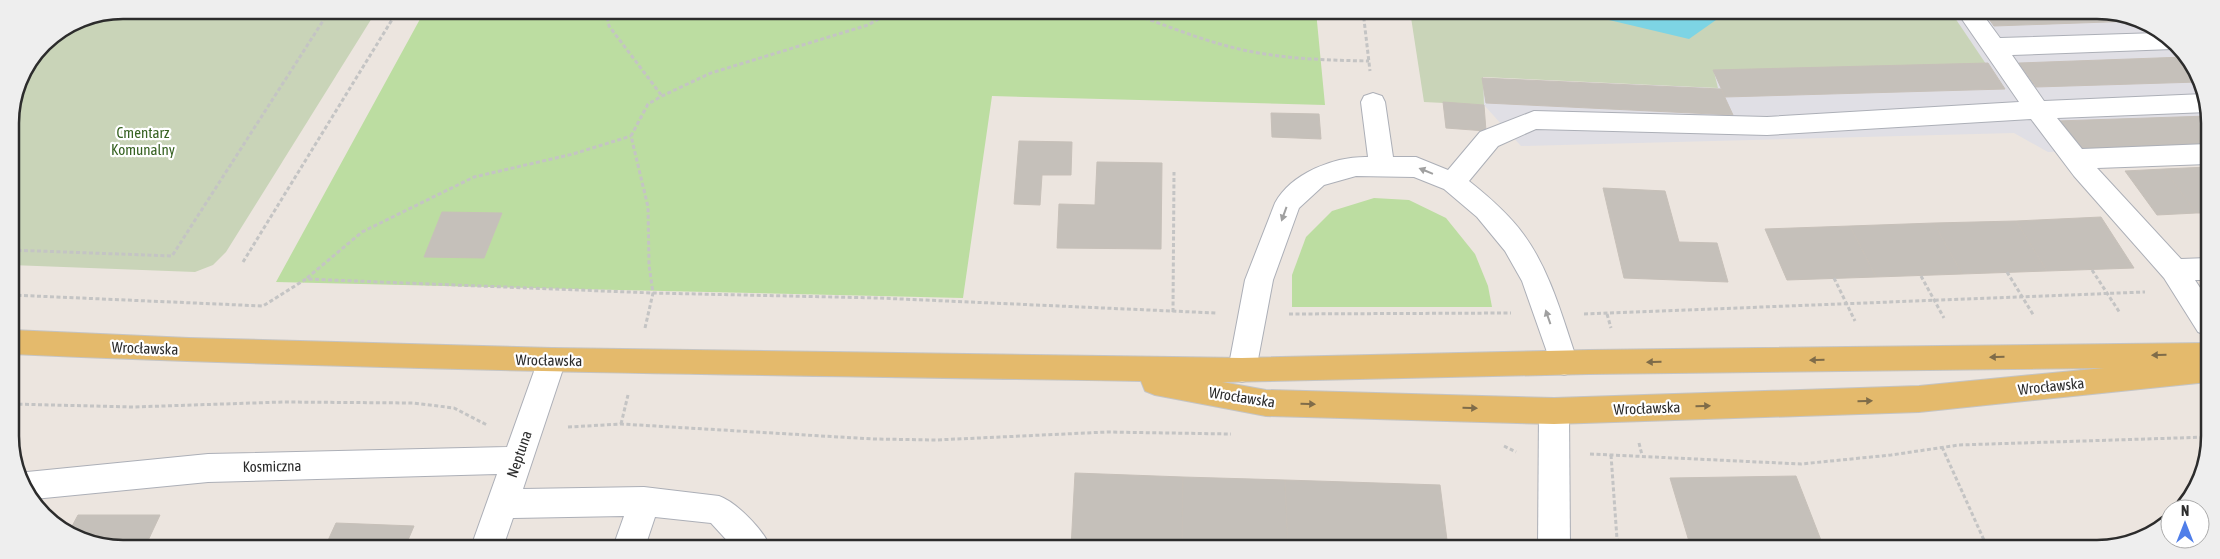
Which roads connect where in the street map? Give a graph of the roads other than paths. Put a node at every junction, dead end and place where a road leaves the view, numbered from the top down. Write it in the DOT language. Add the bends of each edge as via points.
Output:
graph roads {
  1 [pos="1974,19"];
  2 [pos="2162,41"];
  3 [pos="1994,48"];
  4 [pos="1373,102"];
  5 [pos="2199,103"];
  6 [pos="2037,110"];
  7 [pos="2201,154"];
  8 [pos="2075,159"];
  9 [pos="1382,166"];
  10 [pos="1453,182"];
  11 [pos="2201,269"];
  12 [pos="2174,270"];
  13 [pos="2201,313"];
  14 [pos="19,342"];
  15 [pos="2201,355"];
  16 [pos="552,360"];
  17 [pos="1564,362"];
  18 [pos="1088,369"];
  19 [pos="1242,370"];
  20 [pos="2201,371"];
  21 [pos="1554,411"];
  22 [pos="517,460"];
  23 [pos="32,486"];
  24 [pos="644,501"];
  25 [pos="501,504"];
  26 [pos="488,540"];
  27 [pos="631,540"];
  28 [pos="747,540"];
  29 [pos="1554,540"];
  1 -- 3 [label="street"];
  2 -- 3 [label="street"];
  3 -- 6 [label="street"];
  4 -- 9 [label="street"];
  5 -- 6 [label="street"];
  6 -- 8 [label="street"];
  6 -- 10 [label="street" via="1767,126 1534,120 1489,139"];
  7 -- 8 [label="street"];
  8 -- 12 [label="street"];
  10 -- 9 [label="street, one-way" via="1416,167"];
  9 -- 19 [label="street, one-way" via="1356,166 1315,178 1288,204 1259,280"];
  17 -- 10 [label="street, one-way" via="1535,280 1515,243 1486,210"];
  11 -- 12 [label="street"];
  12 -- 13 [label="street"];
  14 -- 16 [label="main road, Wrocławska"];
  15 -- 17 [label="main road, Wrocławska, one-way"];
  16 -- 18 [label="main road, Wrocławska"];
  16 -- 22 [label="street, Neptuna"];
  17 -- 19 [label="main road, Wrocławska"];
  18 -- 19 [label="main road, Wrocławska"];
  18 -- 21 [label="main road, Wrocławska, one-way" via="1266,403"];
  21 -- 20 [label="main road, Wrocławska, one-way" via="1919,399"];
  21 -- 29 [label="street"];
  22 -- 23 [label="street, Kosmiczna" via="208,468"];
  22 -- 25 [label="street, Neptuna"];
  24 -- 25 [label="street"];
  24 -- 27 [label="street"];
  24 -- 28 [label="street" via="719,510"];
  25 -- 26 [label="street, Neptuna"];
}
